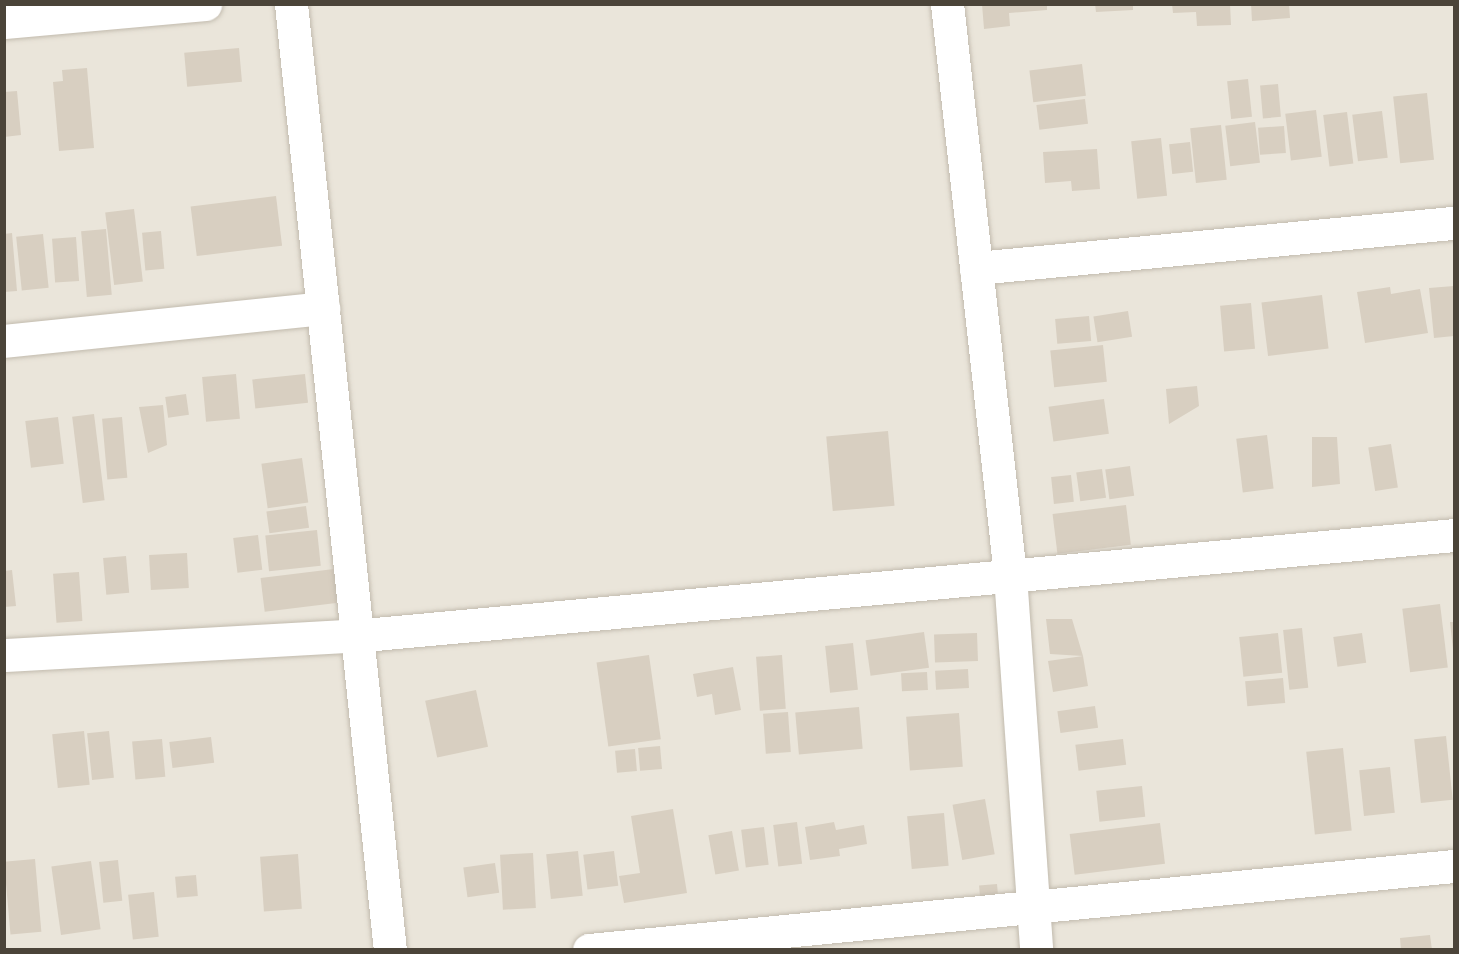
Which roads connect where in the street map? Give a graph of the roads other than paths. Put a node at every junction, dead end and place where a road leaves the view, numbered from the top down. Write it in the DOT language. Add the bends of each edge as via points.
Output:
graph roads {
  1 [pos="205,4"];
  2 [pos="291,4"];
  3 [pos="947,4"];
  4 [pos="4,22"];
  5 [pos="1455,223"];
  6 [pos="976,268"];
  7 [pos="323,308"];
  8 [pos="4,341"];
  9 [pos="1455,535"];
  10 [pos="1010,575"];
  11 [pos="357,635"];
  12 [pos="4,655"];
  13 [pos="1455,866"];
  14 [pos="1032,906"];
  15 [pos="390,950"];
  16 [pos="589,950"];
  17 [pos="1036,950"];
  1 -- 4 [label="street"];
  2 -- 7 [label="street"];
  3 -- 6 [label="street"];
  5 -- 6 [label="street"];
  6 -- 10 [label="street"];
  7 -- 8 [label="street"];
  7 -- 11 [label="street"];
  9 -- 10 [label="street"];
  10 -- 11 [label="street"];
  10 -- 14 [label="street"];
  11 -- 12 [label="street"];
  11 -- 15 [label="street"];
  13 -- 14 [label="street"];
  14 -- 16 [label="street"];
  14 -- 17 [label="street"];
}
